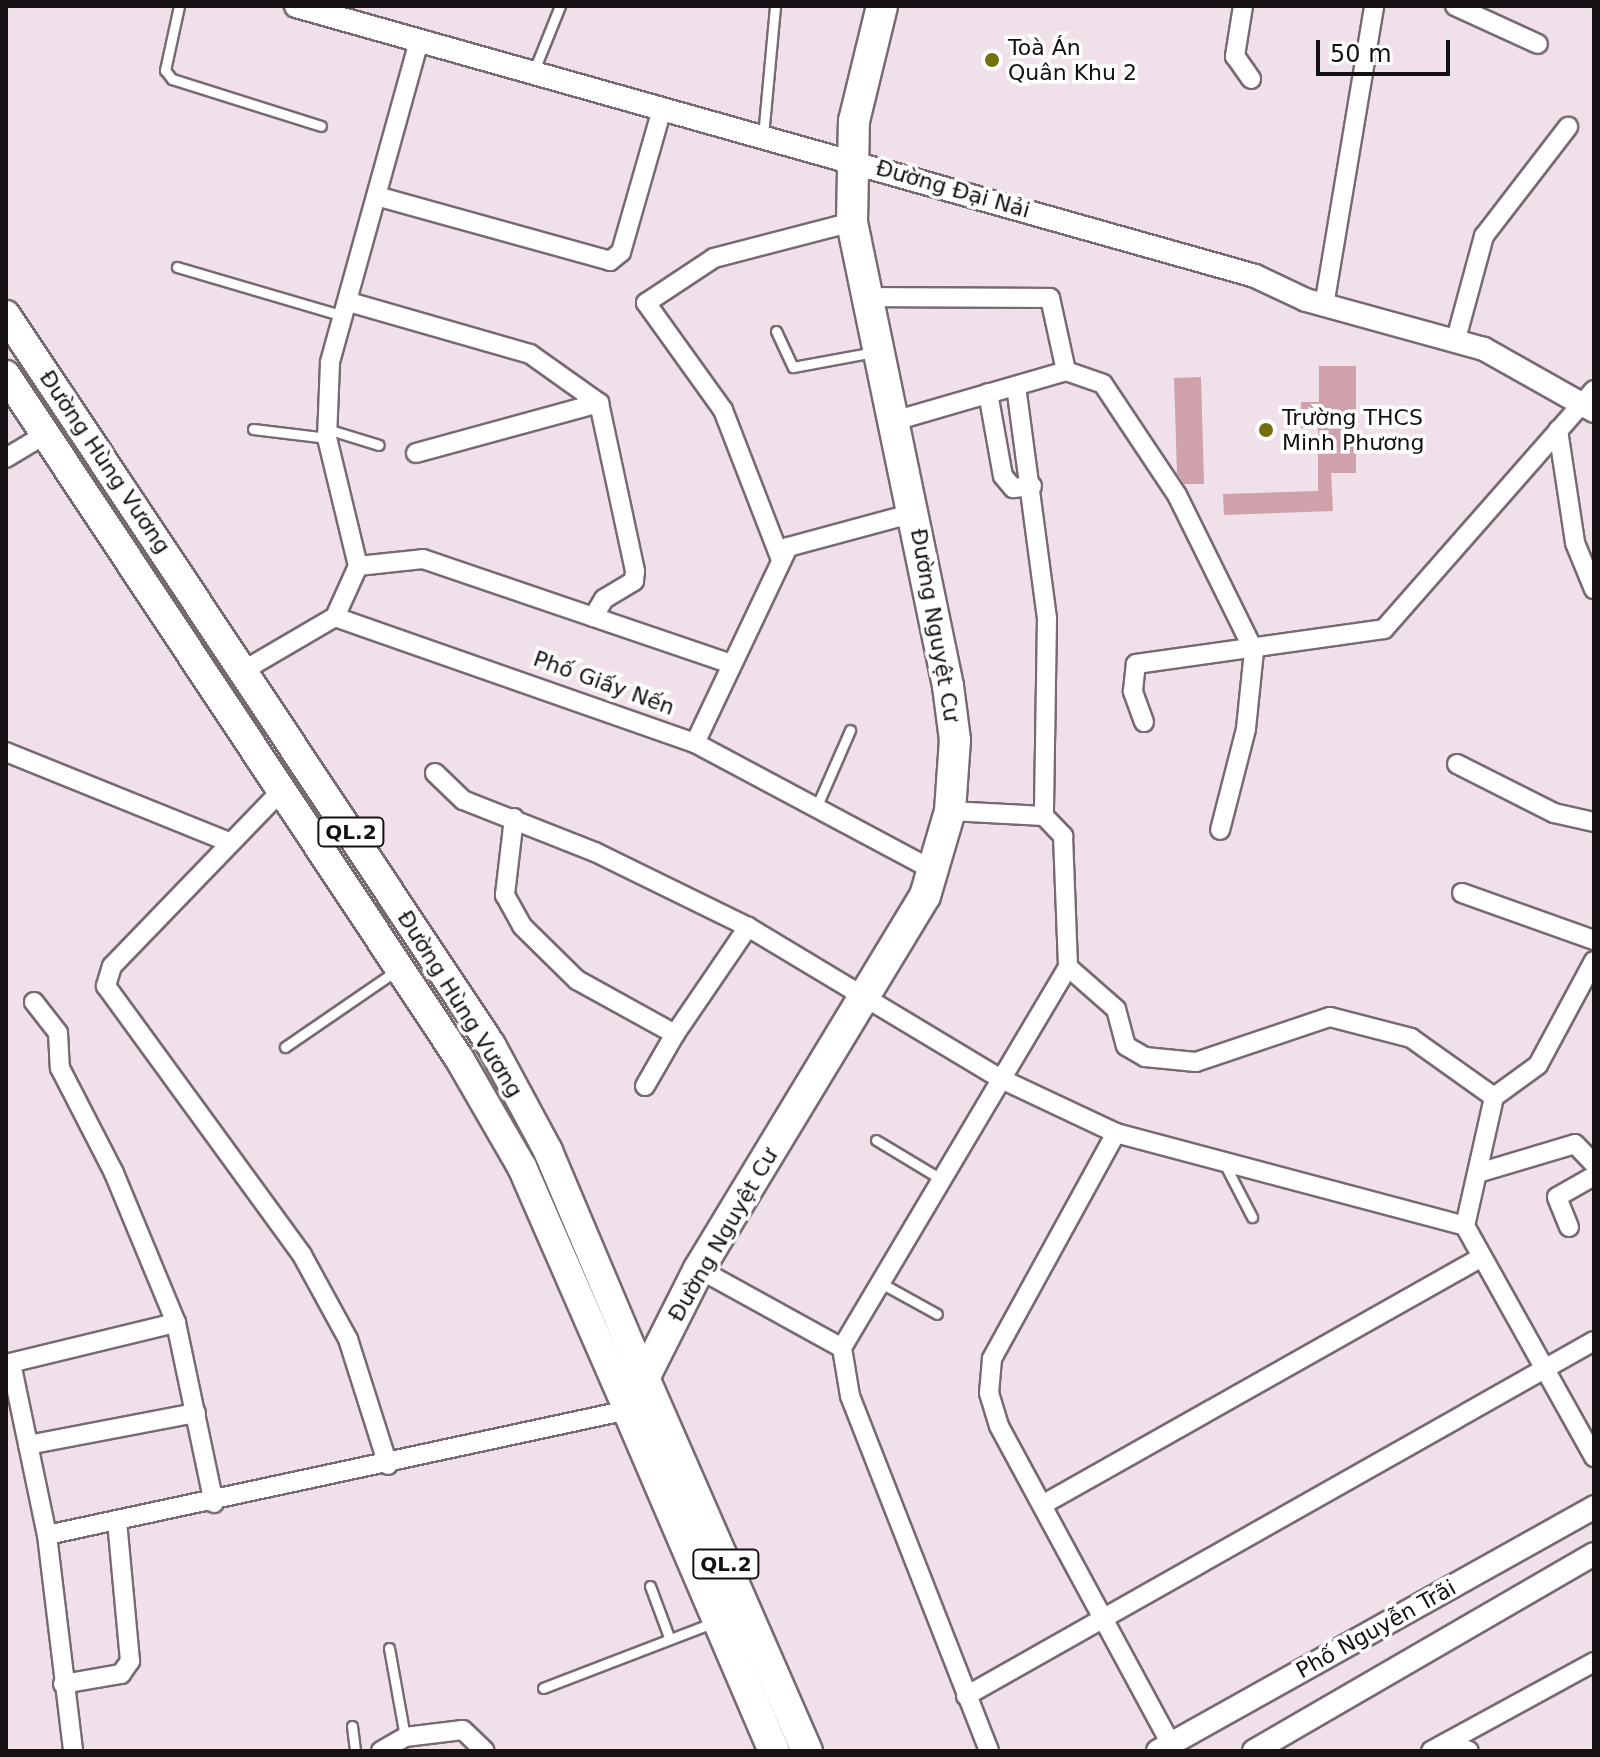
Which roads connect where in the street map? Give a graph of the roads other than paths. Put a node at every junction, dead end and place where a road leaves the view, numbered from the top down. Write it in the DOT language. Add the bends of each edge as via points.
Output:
graph roads {
  1 [pos="179,6"];
  2 [pos="296,6"];
  3 [pos="560,6"];
  4 [pos="775,6"];
  5 [pos="882,6"];
  6 [pos="1243,6"];
  7 [pos="1374,6"];
  8 [pos="1455,6"];
  9 [pos="419,41"];
  10 [pos="1538,44"];
  11 [pos="533,73"];
  12 [pos="1251,79"];
  13 [pos="662,109"];
  14 [pos="321,126"];
  15 [pos="1568,127"];
  16 [pos="763,136"];
  17 [pos="851,159"];
  18 [pos="380,197"];
  19 [pos="852,222"];
  20 [pos="177,267"];
  21 [pos="865,297"];
  22 [pos="1324,306"];
  23 [pos="346,309"];
  24 [pos="6,315"];
  25 [pos="776,331"];
  26 [pos="1456,339"];
  27 [pos="878,352"];
  28 [pos="1066,371"];
  29 [pos="6,375"];
  30 [pos="1016,386"];
  31 [pos="988,393"];
  32 [pos="1589,401"];
  33 [pos="599,403"];
  34 [pos="894,421"];
  35 [pos="253,429"];
  36 [pos="1558,430"];
  37 [pos="46,434"];
  38 [pos="327,434"];
  39 [pos="379,445"];
  40 [pos="416,453"];
  41 [pos="6,458"];
  42 [pos="1032,486"];
  43 [pos="914,513"];
  44 [pos="780,557"];
  45 [pos="358,566"];
  46 [pos="1594,589"];
  47 [pos="335,617"];
  48 [pos="593,617"];
  49 [pos="229,646"];
  50 [pos="1254,651"];
  51 [pos="200,664"];
  52 [pos="731,664"];
  53 [pos="246,669"];
  54 [pos="1144,722"];
  55 [pos="850,730"];
  56 [pos="695,743"];
  57 [pos="6,752"];
  58 [pos="1457,764"];
  59 [pos="435,773"];
  60 [pos="283,789"];
  61 [pos="816,808"];
  62 [pos="950,811"];
  63 [pos="1044,816"];
  64 [pos="514,818"];
  65 [pos="1594,822"];
  66 [pos="1220,830"];
  67 [pos="229,842"];
  68 [pos="935,871"];
  69 [pos="1462,893"];
  70 [pos="748,927"];
  71 [pos="1594,940"];
  72 [pos="1594,961"];
  73 [pos="1068,967"];
  74 [pos="400,968"];
  75 [pos="866,997"];
  76 [pos="34,1002"];
  77 [pos="675,1034"];
  78 [pos="285,1047"];
  79 [pos="999,1078"];
  80 [pos="645,1086"];
  81 [pos="1494,1097"];
  82 [pos="1116,1133"];
  83 [pos="876,1140"];
  84 [pos="1224,1163"];
  85 [pos="1594,1164"];
  86 [pos="1478,1173"];
  87 [pos="1594,1176"];
  88 [pos="939,1178"];
  89 [pos="1252,1217"];
  90 [pos="1465,1226"];
  91 [pos="1569,1227"];
  92 [pos="1482,1257"];
  93 [pos="699,1269"];
  94 [pos="879,1282"];
  95 [pos="937,1314"];
  96 [pos="176,1323"];
  97 [pos="1594,1341"];
  98 [pos="842,1348"];
  99 [pos="8,1363"];
  100 [pos="1544,1369"];
  101 [pos="644,1378"];
  102 [pos="628,1410"];
  103 [pos="196,1413"];
  104 [pos="28,1445"];
  105 [pos="1594,1457"];
  106 [pos="388,1465"];
  107 [pos="214,1503"];
  108 [pos="1042,1505"];
  109 [pos="1594,1507"];
  110 [pos="117,1522"];
  111 [pos="47,1535"];
  112 [pos="1594,1554"];
  113 [pos="650,1586"];
  114 [pos="1106,1616"];
  115 [pos="719,1621"];
  116 [pos="669,1637"];
  117 [pos="389,1648"];
  118 [pos="1594,1662"];
  119 [pos="63,1684"];
  120 [pos="543,1688"];
  121 [pos="966,1696"];
  122 [pos="352,1726"];
  123 [pos="405,1737"];
  124 [pos="1438,1747"];
  125 [pos="1169,1748"];
  126 [pos="73,1751"];
  127 [pos="355,1751"];
  128 [pos="381,1751"];
  129 [pos="485,1751"];
  130 [pos="774,1751"];
  131 [pos="807,1751"];
  132 [pos="989,1751"];
  133 [pos="1254,1751"];
  134 [pos="1469,1751"];
  1 -- 14 [label="lane" via="165,70 172,79"];
  2 -- 9 [label="street, Đường Đại Nải"];
  3 -- 11 [label="lane"];
  4 -- 16 [label="lane"];
  5 -- 17 [label="highway, Đường Nguyệt Cư"];
  6 -- 12 [label="street" via="1235,56"];
  7 -- 22 [label="street"];
  8 -- 10 [label="street"];
  9 -- 11 [label="street, Đường Đại Nải"];
  9 -- 18 [label="street"];
  11 -- 13 [label="street, Đường Đại Nải"];
  13 -- 16 [label="street, Đường Đại Nải"];
  13 -- 18 [label="street" via="621,252 610,261"];
  15 -- 26 [label="street" via="1484,236"];
  16 -- 17 [label="street, Đường Đại Nải"];
  17 -- 19 [label="highway, Đường Nguyệt Cư"];
  17 -- 22 [label="street, Đường Đại Nải" via="1255,276"];
  18 -- 23 [label="street"];
  19 -- 21 [label="highway, Đường Nguyệt Cư"];
  19 -- 44 [label="street" via="714,258 646,303 723,410"];
  20 -- 23 [label="lane"];
  21 -- 27 [label="highway, Đường Nguyệt Cư"];
  21 -- 28 [label="street" via="1050,298"];
  22 -- 26 [label="street, Đường Đại Nải"];
  23 -- 33 [label="street" via="530,354"];
  23 -- 38 [label="street" via="330,362"];
  24 -- 49 [label="main road, Đường Hùng Vương / QL.2"];
  25 -- 27 [label="lane" via="793,367"];
  26 -- 32 [label="street, Đường Đại Nải"];
  27 -- 34 [label="highway, Đường Nguyệt Cư"];
  28 -- 30 [label="street"];
  28 -- 50 [label="street" via="1086,372 1103,384 1162,469"];
  29 -- 37 [label="main road, Đường Hùng Vương / QL.2"];
  30 -- 31 [label="street"];
  30 -- 42 [label="street"];
  31 -- 34 [label="street"];
  31 -- 42 [label="street" via="1008,485"];
  32 -- 36 [label="street"];
  33 -- 40 [label="street"];
  33 -- 48 [label="street" via="635,571 628,588 604,599"];
  34 -- 43 [label="highway, Đường Nguyệt Cư"];
  35 -- 38 [label="lane"];
  36 -- 46 [label="street" via="1575,543"];
  36 -- 50 [label="street" via="1384,629"];
  37 -- 41 [label="street"];
  37 -- 51 [label="main road, Đường Hùng Vương / QL.2"];
  38 -- 39 [label="lane"];
  38 -- 45 [label="street"];
  42 -- 63 [label="street" via="1047,618"];
  43 -- 44 [label="street" via="798,542"];
  43 -- 62 [label="highway, Đường Nguyệt Cư" via="952,713"];
  44 -- 52 [label="street"];
  45 -- 47 [label="street"];
  45 -- 48 [label="street" via="423,559"];
  47 -- 53 [label="street"];
  47 -- 56 [label="street, Phố Giấy Nến"];
  48 -- 52 [label="street"];
  49 -- 51 [label="main road"];
  49 -- 53 [label="main road, Đường Hùng Vương / QL.2"];
  50 -- 54 [label="street" via="1136,664 1133,691"];
  50 -- 66 [label="street" via="1246,729"];
  51 -- 60 [label="main road, Đường Hùng Vương / QL.2"];
  52 -- 56 [label="street"];
  53 -- 101 [label="main road, Đường Hùng Vương / QL.2" via="491,1045 548,1151"];
  55 -- 61 [label="lane"];
  56 -- 61 [label="street, Phố Giấy Nến"];
  57 -- 67 [label="street"];
  58 -- 65 [label="street" via="1554,813"];
  59 -- 64 [label="street" via="463,800"];
  60 -- 67 [label="street"];
  60 -- 74 [label="main road, Đường Hùng Vương / QL.2"];
  61 -- 68 [label="street, Phố Giấy Nến"];
  62 -- 63 [label="street"];
  62 -- 68 [label="highway, Đường Nguyệt Cư"];
  63 -- 73 [label="street" via="1068,848"];
  64 -- 70 [label="street"];
  64 -- 77 [label="street" via="505,895 522,926 577,980"];
  67 -- 106 [label="street" via="112,966 106,986 302,1255 348,1339"];
  68 -- 75 [label="highway, Đường Nguyệt Cư"];
  69 -- 71 [label="street"];
  70 -- 75 [label="street"];
  70 -- 77 [label="street"];
  72 -- 81 [label="street" via="1538,1065"];
  73 -- 79 [label="street"];
  73 -- 81 [label="street" via="1116,1009 1120,1036 1145,1057 1196,1062 1330,1017 1411,1038"];
  74 -- 78 [label="lane"];
  74 -- 102 [label="main road, Đường Hùng Vương / QL.2" via="522,1167"];
  75 -- 79 [label="street"];
  75 -- 93 [label="highway, Đường Nguyệt Cư"];
  76 -- 96 [label="street" via="58,1033 60,1068 114,1173"];
  77 -- 80 [label="street"];
  79 -- 82 [label="street"];
  79 -- 88 [label="street"];
  81 -- 86 [label="street"];
  82 -- 84 [label="street"];
  82 -- 108 [label="street" via="988,1375 999,1426"];
  83 -- 88 [label="lane"];
  84 -- 89 [label="lane"];
  84 -- 90 [label="street"];
  85 -- 86 [label="street" via="1575,1144"];
  86 -- 90 [label="street"];
  87 -- 91 [label="street" via="1557,1197"];
  88 -- 94 [label="street"];
  90 -- 92 [label="street"];
  92 -- 100 [label="street"];
  92 -- 108 [label="street"];
  93 -- 98 [label="street"];
  93 -- 101 [label="highway, Đường Nguyệt Cư"];
  94 -- 95 [label="lane"];
  94 -- 98 [label="street"];
  96 -- 99 [label="street"];
  96 -- 103 [label="street"];
  97 -- 100 [label="street"];
  98 -- 121 [label="street" via="850,1396"];
  99 -- 104 [label="street"];
  100 -- 105 [label="street"];
  100 -- 114 [label="street"];
  101 -- 102 [label="highway, Đường Nguyệt Cư"];
  101 -- 131 [label="highway, Đường Hùng Vương / QL.2"];
  102 -- 106 [label="street"];
  102 -- 115 [label="highway, Đường Hùng Vương / QL.2"];
  103 -- 104 [label="street"];
  103 -- 107 [label="street"];
  104 -- 111 [label="street"];
  106 -- 107 [label="street"];
  107 -- 110 [label="street"];
  108 -- 114 [label="street"];
  109 -- 125 [label="street, Phố Nguyễn Trãi"];
  110 -- 111 [label="street"];
  110 -- 119 [label="street" via="130,1661 121,1674"];
  111 -- 119 [label="street"];
  112 -- 133 [label="street, Phố Nguyễn Trãi"];
  113 -- 116 [label="lane"];
  114 -- 121 [label="street"];
  114 -- 125 [label="street"];
  115 -- 116 [label="lane"];
  115 -- 130 [label="highway, Đường Hùng Vương / QL.2"];
  116 -- 120 [label="lane"];
  117 -- 123 [label="lane"];
  118 -- 124 [label="street"];
  119 -- 126 [label="street"];
  121 -- 132 [label="street"];
  122 -- 127 [label="lane"];
  123 -- 128 [label="street"];
  123 -- 129 [label="street" via="463,1730"];
  124 -- 134 [label="street"];
}
